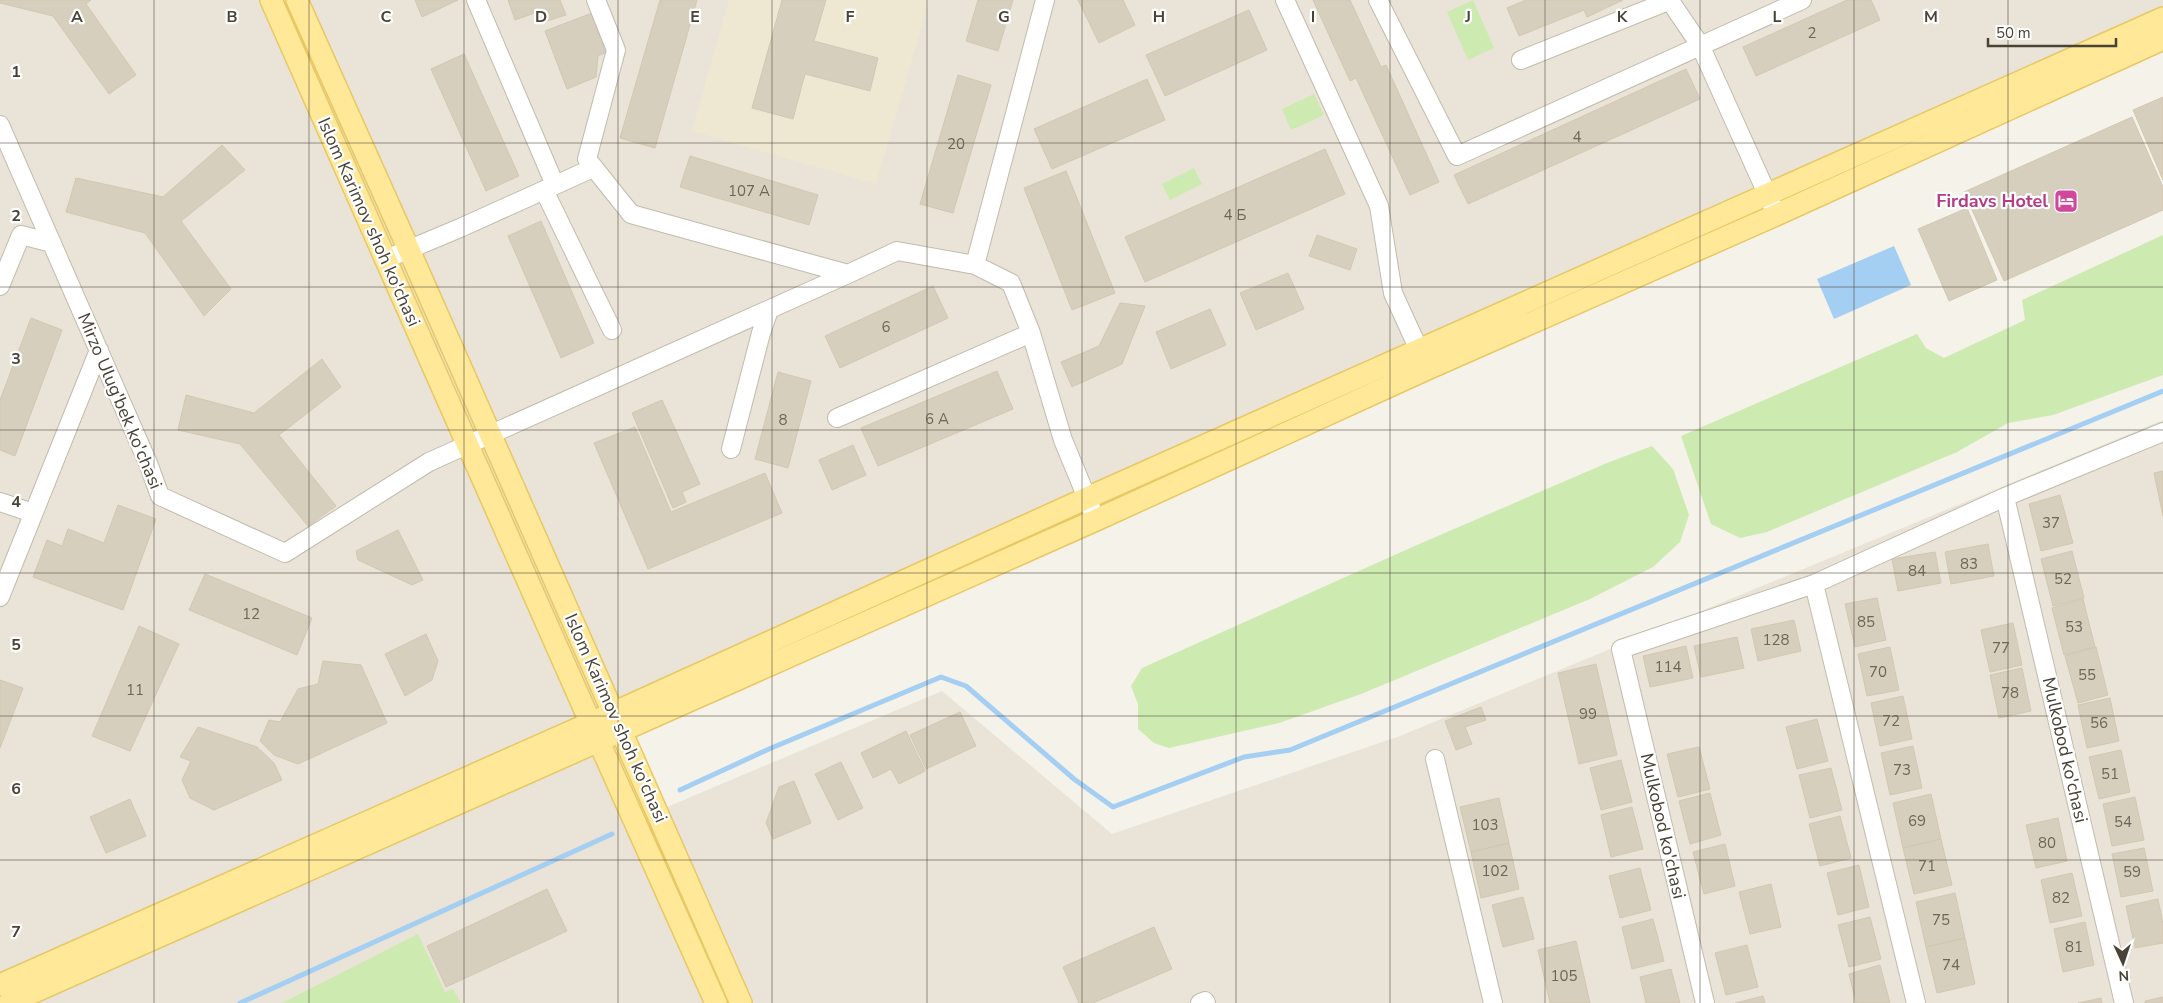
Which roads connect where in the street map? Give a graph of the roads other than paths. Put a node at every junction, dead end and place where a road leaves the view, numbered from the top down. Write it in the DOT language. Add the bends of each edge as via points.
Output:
graph roads {
  1 [pos="271,0"];
  2 [pos="296,0"];
  3 [pos="476,0"];
  4 [pos="596,0"];
  5 [pos="1045,0"];
  6 [pos="1285,0"];
  7 [pos="1378,0"];
  8 [pos="1671,0"];
  9 [pos="1802,0"];
  10 [pos="2163,1"];
  11 [pos="2163,18"];
  12 [pos="2154,40"];
  13 [pos="1700,45"];
  14 [pos="1521,60"];
  15 [pos="0,125"];
  16 [pos="593,168"];
  17 [pos="549,188"];
  18 [pos="1767,195"];
  19 [pos="1776,215"];
  20 [pos="52,243"];
  21 [pos="409,250"];
  22 [pos="386,259"];
  23 [pos="976,265"];
  24 [pos="848,274"];
  25 [pos="0,286"];
  26 [pos="769,310"];
  27 [pos="612,330"];
  28 [pos="1031,333"];
  29 [pos="99,350"];
  30 [pos="1423,360"];
  31 [pos="837,418"];
  32 [pos="2163,432"];
  33 [pos="490,434"];
  34 [pos="467,444"];
  35 [pos="732,449"];
  36 [pos="2005,497"];
  37 [pos="1087,498"];
  38 [pos="0,502"];
  39 [pos="33,513"];
  40 [pos="1096,520"];
  41 [pos="1814,584"];
  42 [pos="0,597"];
  43 [pos="618,722"];
  44 [pos="594,732"];
  45 [pos="1435,760"];
  46 [pos="0,985"];
  47 [pos="9,1003"];
  48 [pos="716,1003"];
  49 [pos="741,1003"];
  50 [pos="1200,1003"];
  51 [pos="1206,1003"];
  52 [pos="1493,1003"];
  53 [pos="1705,1003"];
  54 [pos="1916,1003"];
  55 [pos="2124,1003"];
  1 -- 22 [label="main road, Islom Karimov shoh ko'chasi"];
  2 -- 21 [label="main road, Islom Karimov shoh ko'chasi"];
  3 -- 17 [label="street"];
  4 -- 16 [label="street" via="616,50 587,159"];
  5 -- 23 [label="street"];
  6 -- 30 [label="street" via="1379,206 1393,292"];
  7 -- 13 [label="street" via="1457,156"];
  8 -- 13 [label="street"];
  8 -- 14 [label="street"];
  9 -- 13 [label="street"];
  10 -- 12 [label="main road" via="2155,14"];
  11 -- 12 [label="main road"];
  12 -- 18 [label="main road"];
  12 -- 19 [label="main road"];
  13 -- 18 [label="street"];
  15 -- 20 [label="street, Mirzo Ulug'bek ko'chasi"];
  16 -- 17 [label="street"];
  16 -- 24 [label="street" via="631,214"];
  17 -- 21 [label="street"];
  17 -- 27 [label="street"];
  18 -- 19 [label="street"];
  18 -- 30 [label="main road"];
  19 -- 30 [label="main road"];
  20 -- 25 [label="street" via="21,234"];
  20 -- 29 [label="street, Mirzo Ulug'bek ko'chasi"];
  21 -- 22 [label="street"];
  21 -- 33 [label="main road, Islom Karimov shoh ko'chasi"];
  22 -- 34 [label="main road, Islom Karimov shoh ko'chasi"];
  23 -- 24 [label="street" via="897,251"];
  23 -- 28 [label="street" via="1011,284"];
  24 -- 26 [label="street"];
  26 -- 33 [label="street"];
  26 -- 35 [label="street"];
  28 -- 31 [label="street"];
  28 -- 37 [label="street" via="1063,440"];
  29 -- 34 [label="street, Mirzo Ulug'bek ko'chasi" via="160,496 285,552 430,462"];
  29 -- 39 [label="street"];
  30 -- 37 [label="main road"];
  30 -- 40 [label="main road"];
  32 -- 36 [label="street"];
  33 -- 34 [label="street"];
  33 -- 43 [label="main road, Islom Karimov shoh ko'chasi"];
  34 -- 44 [label="main road, Islom Karimov shoh ko'chasi"];
  36 -- 41 [label="street"];
  36 -- 55 [label="street, Mulkobod ko'chasi"];
  37 -- 40 [label="street"];
  37 -- 43 [label="main road"];
  38 -- 39 [label="street"];
  39 -- 42 [label="street"];
  40 -- 43 [label="main road"];
  41 -- 53 [label="street, Mulkobod ko'chasi" via="1621,649"];
  41 -- 54 [label="street"];
  43 -- 44 [label="main road"];
  43 -- 49 [label="main road, Islom Karimov shoh ko'chasi"];
  44 -- 46 [label="main road"];
  44 -- 47 [label="main road"];
  44 -- 48 [label="main road, Islom Karimov shoh ko'chasi"];
  45 -- 52 [label="street"];
  50 -- 51 [label="street" via="1205,1000"];
}
